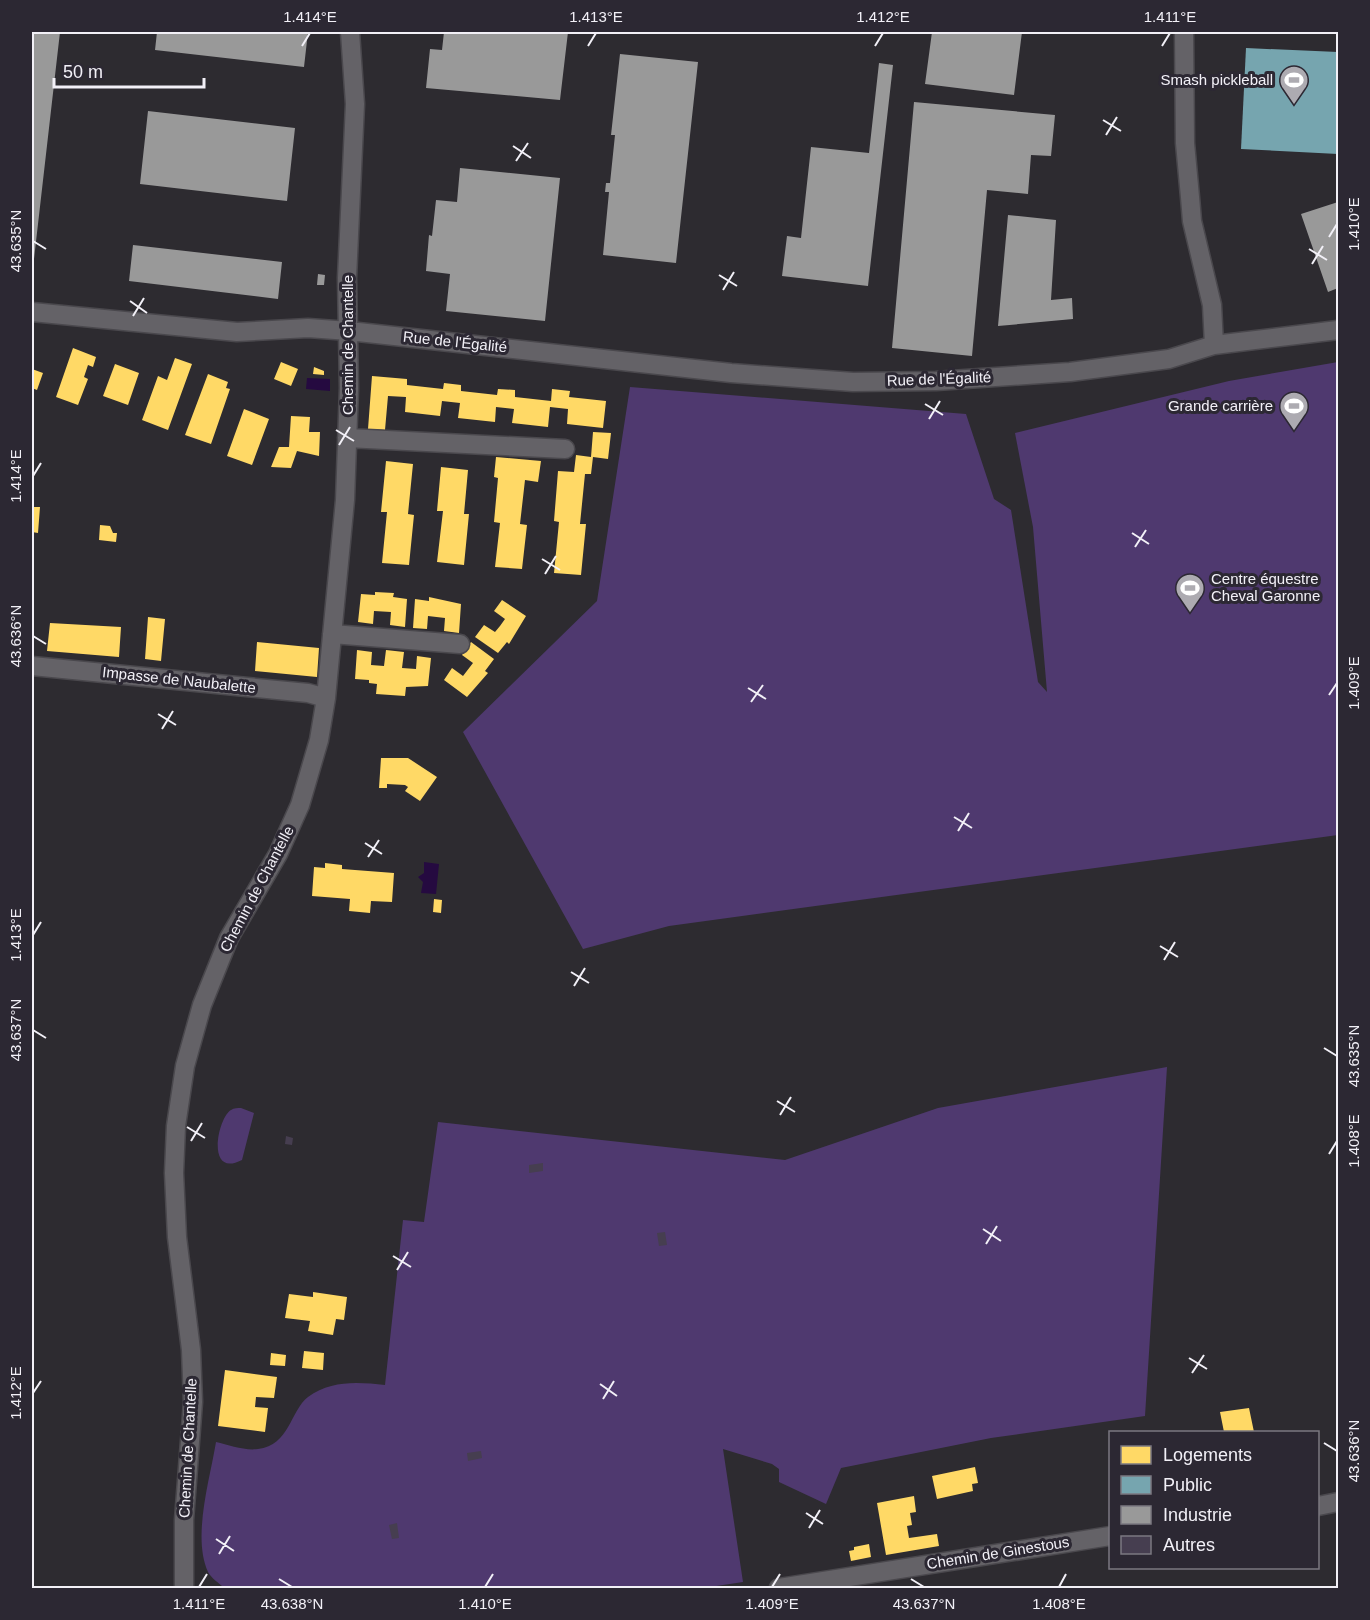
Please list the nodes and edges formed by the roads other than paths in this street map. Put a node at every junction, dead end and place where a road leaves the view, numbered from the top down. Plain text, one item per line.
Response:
1 (350, 32) edge
2 (1184, 32) edge
3 (32, 312) edge
4 (1338, 330) edge
5 (349, 331) junction
6 (1214, 345) junction
7 (347, 438) junction
8 (565, 449) dead end
9 (332, 634) junction
10 (460, 644) dead end
11 (32, 666) edge
12 (326, 698) junction
13 (1338, 1502) edge
14 (1319, 1506) edge
15 (1109, 1536) edge
16 (184, 1564) junction
17 (184, 1588) edge
18 (196, 1588) edge
19 (780, 1588) edge

1 - 5 street, Chemin de Chantelle
2 - 6 street
3 - 5 street, Rue de l'Égalité
4 - 6 street, Rue de l'Égalité
5 - 6 street, Rue de l'Égalité
5 - 7 street, Chemin de Chantelle
7 - 8 street
7 - 9 street, Chemin de Chantelle
9 - 10 street
9 - 12 street, Chemin de Chantelle
11 - 12 street, Impasse de Naubalette
12 - 16 street, Chemin de Chantelle
13 - 14 street
15 - 19 street, Chemin de Ginestous
16 - 17 street, Chemin de Chantelle
16 - 18 street, Chemin de Chantelle

